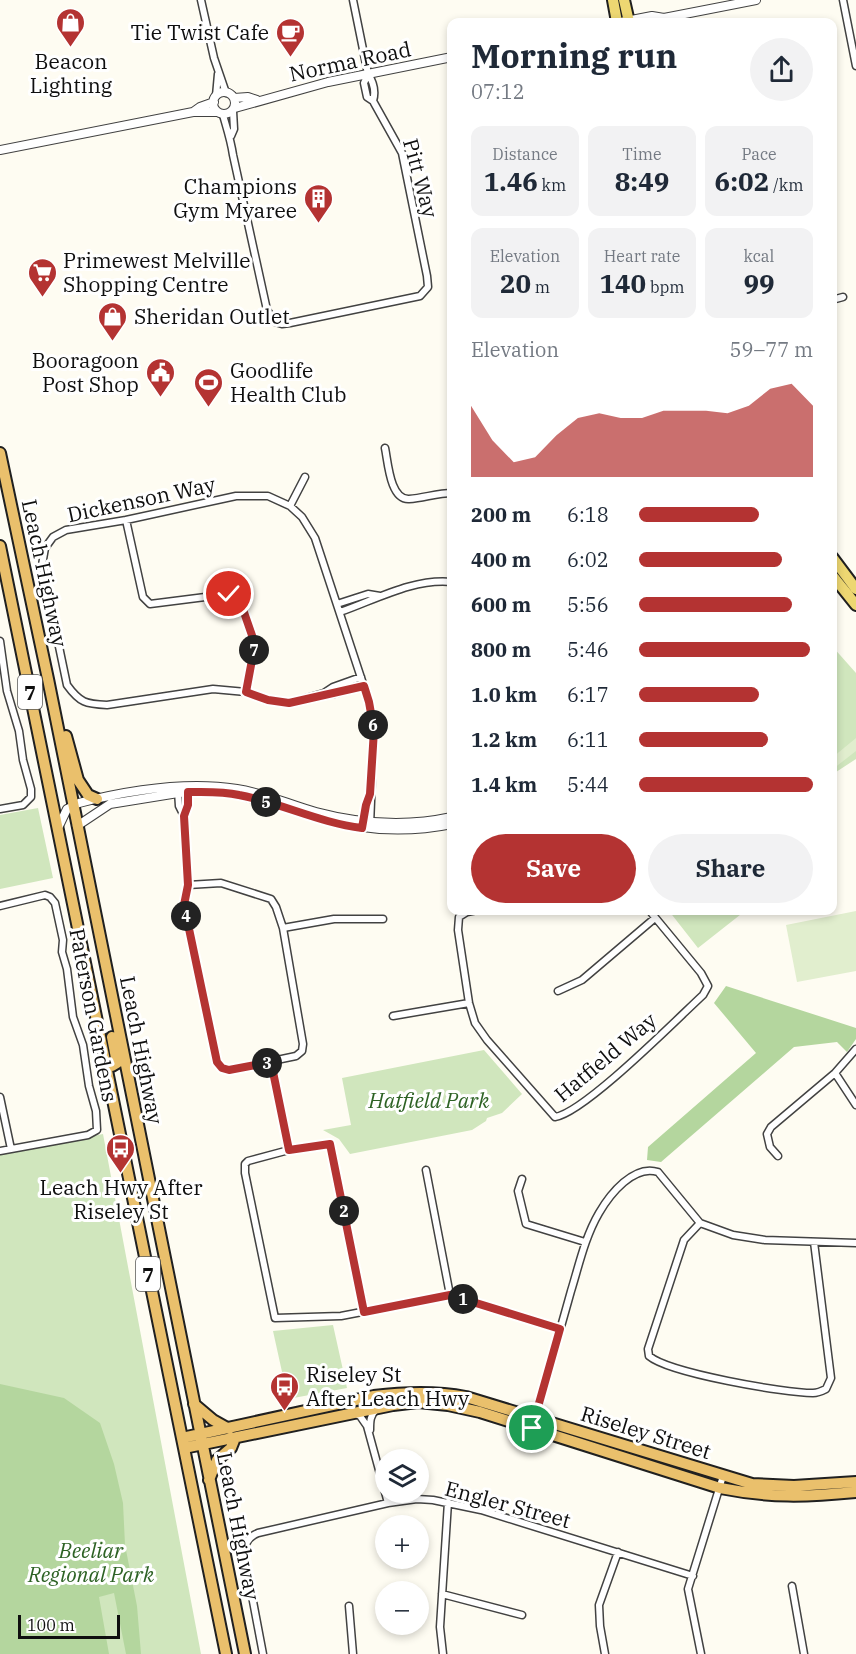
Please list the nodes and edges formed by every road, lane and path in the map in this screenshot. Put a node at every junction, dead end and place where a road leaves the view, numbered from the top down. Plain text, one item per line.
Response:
1 (201, 0) edge
2 (353, 0) edge
3 (613, 0) edge
4 (624, 0) edge
5 (756, 0) edge
6 (843, 0) edge
7 (622, 18) edge
8 (624, 18) edge
9 (670, 18) edge
10 (447, 58) edge
11 (856, 66) edge
12 (218, 74) junction
13 (368, 74) junction
14 (226, 93) junction
15 (234, 98) junction
16 (215, 99) junction
17 (257, 100) junction
18 (234, 109) junction
19 (193, 112) junction
20 (220, 113) junction
21 (231, 136) junction
22 (3, 152) edge
23 (843, 297) dead end
24 (837, 299) edge
25 (385, 448) dead end
26 (0, 453) edge
27 (2, 477) edge
28 (305, 477) dead end
29 (447, 493) edge
30 (290, 506) junction
31 (126, 520) junction
32 (0, 546) edge
33 (837, 565) edge
34 (447, 579) edge
35 (443, 581) junction
36 (447, 581) edge
37 (837, 582) edge
38 (856, 588) edge
39 (837, 590) edge
40 (380, 596) junction
41 (338, 604) junction
42 (856, 607) edge
43 (340, 612) junction
44 (0, 641) edge
45 (361, 676) junction
46 (48, 679) junction
47 (364, 686) junction
48 (246, 692) junction
49 (324, 693) junction
50 (178, 789) junction
51 (188, 789) junction
52 (97, 799) junction
53 (72, 805) junction
54 (0, 809) edge
55 (184, 816) junction
56 (447, 818) edge
57 (367, 825) junction
58 (447, 825) edge
59 (77, 826) junction
60 (58, 828) junction
61 (188, 885) junction
62 (0, 906) edge
63 (462, 915) edge
64 (653, 915) edge
65 (655, 918) junction
66 (383, 919) dead end
67 (283, 928) junction
68 (108, 983) junction
69 (558, 991) dead end
70 (469, 1003) junction
71 (393, 1016) dead end
72 (856, 1049) edge
73 (106, 1062) junction
74 (271, 1062) junction
75 (835, 1073) junction
76 (0, 1096) edge
77 (856, 1105) edge
78 (133, 1106) junction
79 (115, 1110) junction
80 (11, 1149) junction
81 (289, 1150) junction
82 (0, 1151) edge
83 (778, 1156) dead end
84 (426, 1170) dead end
85 (522, 1179) dead end
86 (700, 1223) junction
87 (585, 1242) junction
88 (814, 1242) junction
89 (856, 1244) edge
90 (450, 1295) junction
91 (364, 1312) junction
92 (560, 1329) junction
93 (194, 1404) junction
94 (380, 1407) junction
95 (353, 1413) junction
96 (533, 1423) junction
97 (232, 1433) junction
98 (371, 1436) junction
99 (201, 1440) junction
100 (183, 1443) junction
101 (375, 1452) edge
102 (723, 1476) junction
103 (209, 1480) junction
104 (856, 1482) edge
105 (720, 1488) junction
106 (856, 1492) edge
107 (429, 1500) edge
108 (448, 1502) junction
109 (388, 1503) edge
110 (618, 1552) junction
111 (693, 1576) junction
112 (792, 1586) dead end
113 (442, 1594) junction
114 (349, 1606) dead end
115 (522, 1615) dead end
116 (226, 1654) edge
117 (245, 1654) edge
118 (264, 1654) edge
119 (353, 1654) edge
120 (443, 1654) edge
121 (605, 1654) edge
122 (701, 1654) edge
123 (804, 1654) edge

1 - 12 street
2 - 13 street
3 - 7 main road
4 - 8 main road
5 - 9 street
6 - 11 street
10 - 13 street, Norma Road
12 - 14 street
12 - 16 street
13 - 17 street, Norma Road
13 - 21 street, Pitt Way
14 - 15 street
14 - 16 street
15 - 17 street, Norma Road
15 - 18 street
16 - 19 street
16 - 20 street
17 - 18 street, Norma Road
18 - 20 street, Norma Road
18 - 21 street
19 - 20 street
19 - 22 street
20 - 21 street
23 - 24 street
25 - 29 street
26 - 27 highway, Leach Highway / 7
27 - 46 highway, Leach Highway / 7
28 - 30 street
30 - 31 street, Dickenson Way
30 - 41 street, Dickenson Way
31 - 48 street
31 - 48 street, Dickenson Way
32 - 60 highway, Leach Highway / 7
33 - 38 main road
34 - 35 street
35 - 36 street
35 - 40 street
37 - 42 main road
39 - 42 main road
40 - 41 street
40 - 43 street
41 - 43 street, Dickenson Way
43 - 45 street, Dickenson Way
44 - 54 street
45 - 47 street, Dickenson Way
45 - 49 street, Dickenson Way
46 - 52 highway
46 - 53 highway, Leach Highway / 7
47 - 49 street, Dickenson Way
47 - 57 street, Dickenson Way
48 - 49 street, Dickenson Way
50 - 51 street
50 - 52 street
50 - 55 street
50 - 59 street
51 - 55 street
51 - 57 street
52 - 53 street
53 - 59 highway, Leach Highway / 7
53 - 60 street
55 - 61 street
56 - 57 street
57 - 58 street
59 - 68 highway, Leach Highway / 7
60 - 73 highway, Leach Highway / 7
61 - 67 street
61 - 74 street
62 - 80 street, Paterson Gardens
63 - 70 street, Hatfield Way
64 - 65 street, Hatfield Way
65 - 69 street
65 - 70 street, Hatfield Way
66 - 67 street
67 - 74 street
68 - 73 highway
68 - 78 highway, Leach Highway / 7
70 - 71 street
72 - 75 street
73 - 79 highway, Leach Highway / 7
74 - 81 street
75 - 77 street
75 - 83 street
76 - 80 street
78 - 79 highway
78 - 93 highway, Leach Highway / 7
79 - 100 highway, Leach Highway / 7
80 - 82 street, Paterson Gardens
81 - 91 street
81 - 91 street
84 - 90 street
85 - 87 street
86 - 87 street
86 - 88 street
86 - 88 street
87 - 92 street
88 - 89 street
90 - 91 street
90 - 92 street
92 - 96 street
93 - 97 highway
93 - 99 highway, Leach Highway / 7
94 - 95 highway, Riseley Street
94 - 96 highway, Riseley Street
94 - 98 street
95 - 97 highway, Riseley Street
95 - 98 street
96 - 97 highway, Riseley Street
96 - 102 highway, Riseley Street
96 - 105 highway, Riseley Street
97 - 99 highway, Riseley Street
97 - 103 highway
98 - 101 street
99 - 100 highway, Riseley Street
99 - 103 highway, Leach Highway / 7
100 - 116 highway, Leach Highway / 7
102 - 104 highway, Riseley Street
102 - 105 street
103 - 117 highway, Leach Highway / 7
105 - 106 highway, Riseley Street
105 - 111 street
107 - 108 street, Engler Street
108 - 110 street, Engler Street
108 - 113 street
109 - 118 street, Engler Street
110 - 111 street, Engler Street
110 - 121 street
111 - 122 street
112 - 123 street
113 - 115 street
113 - 120 street
114 - 119 street

